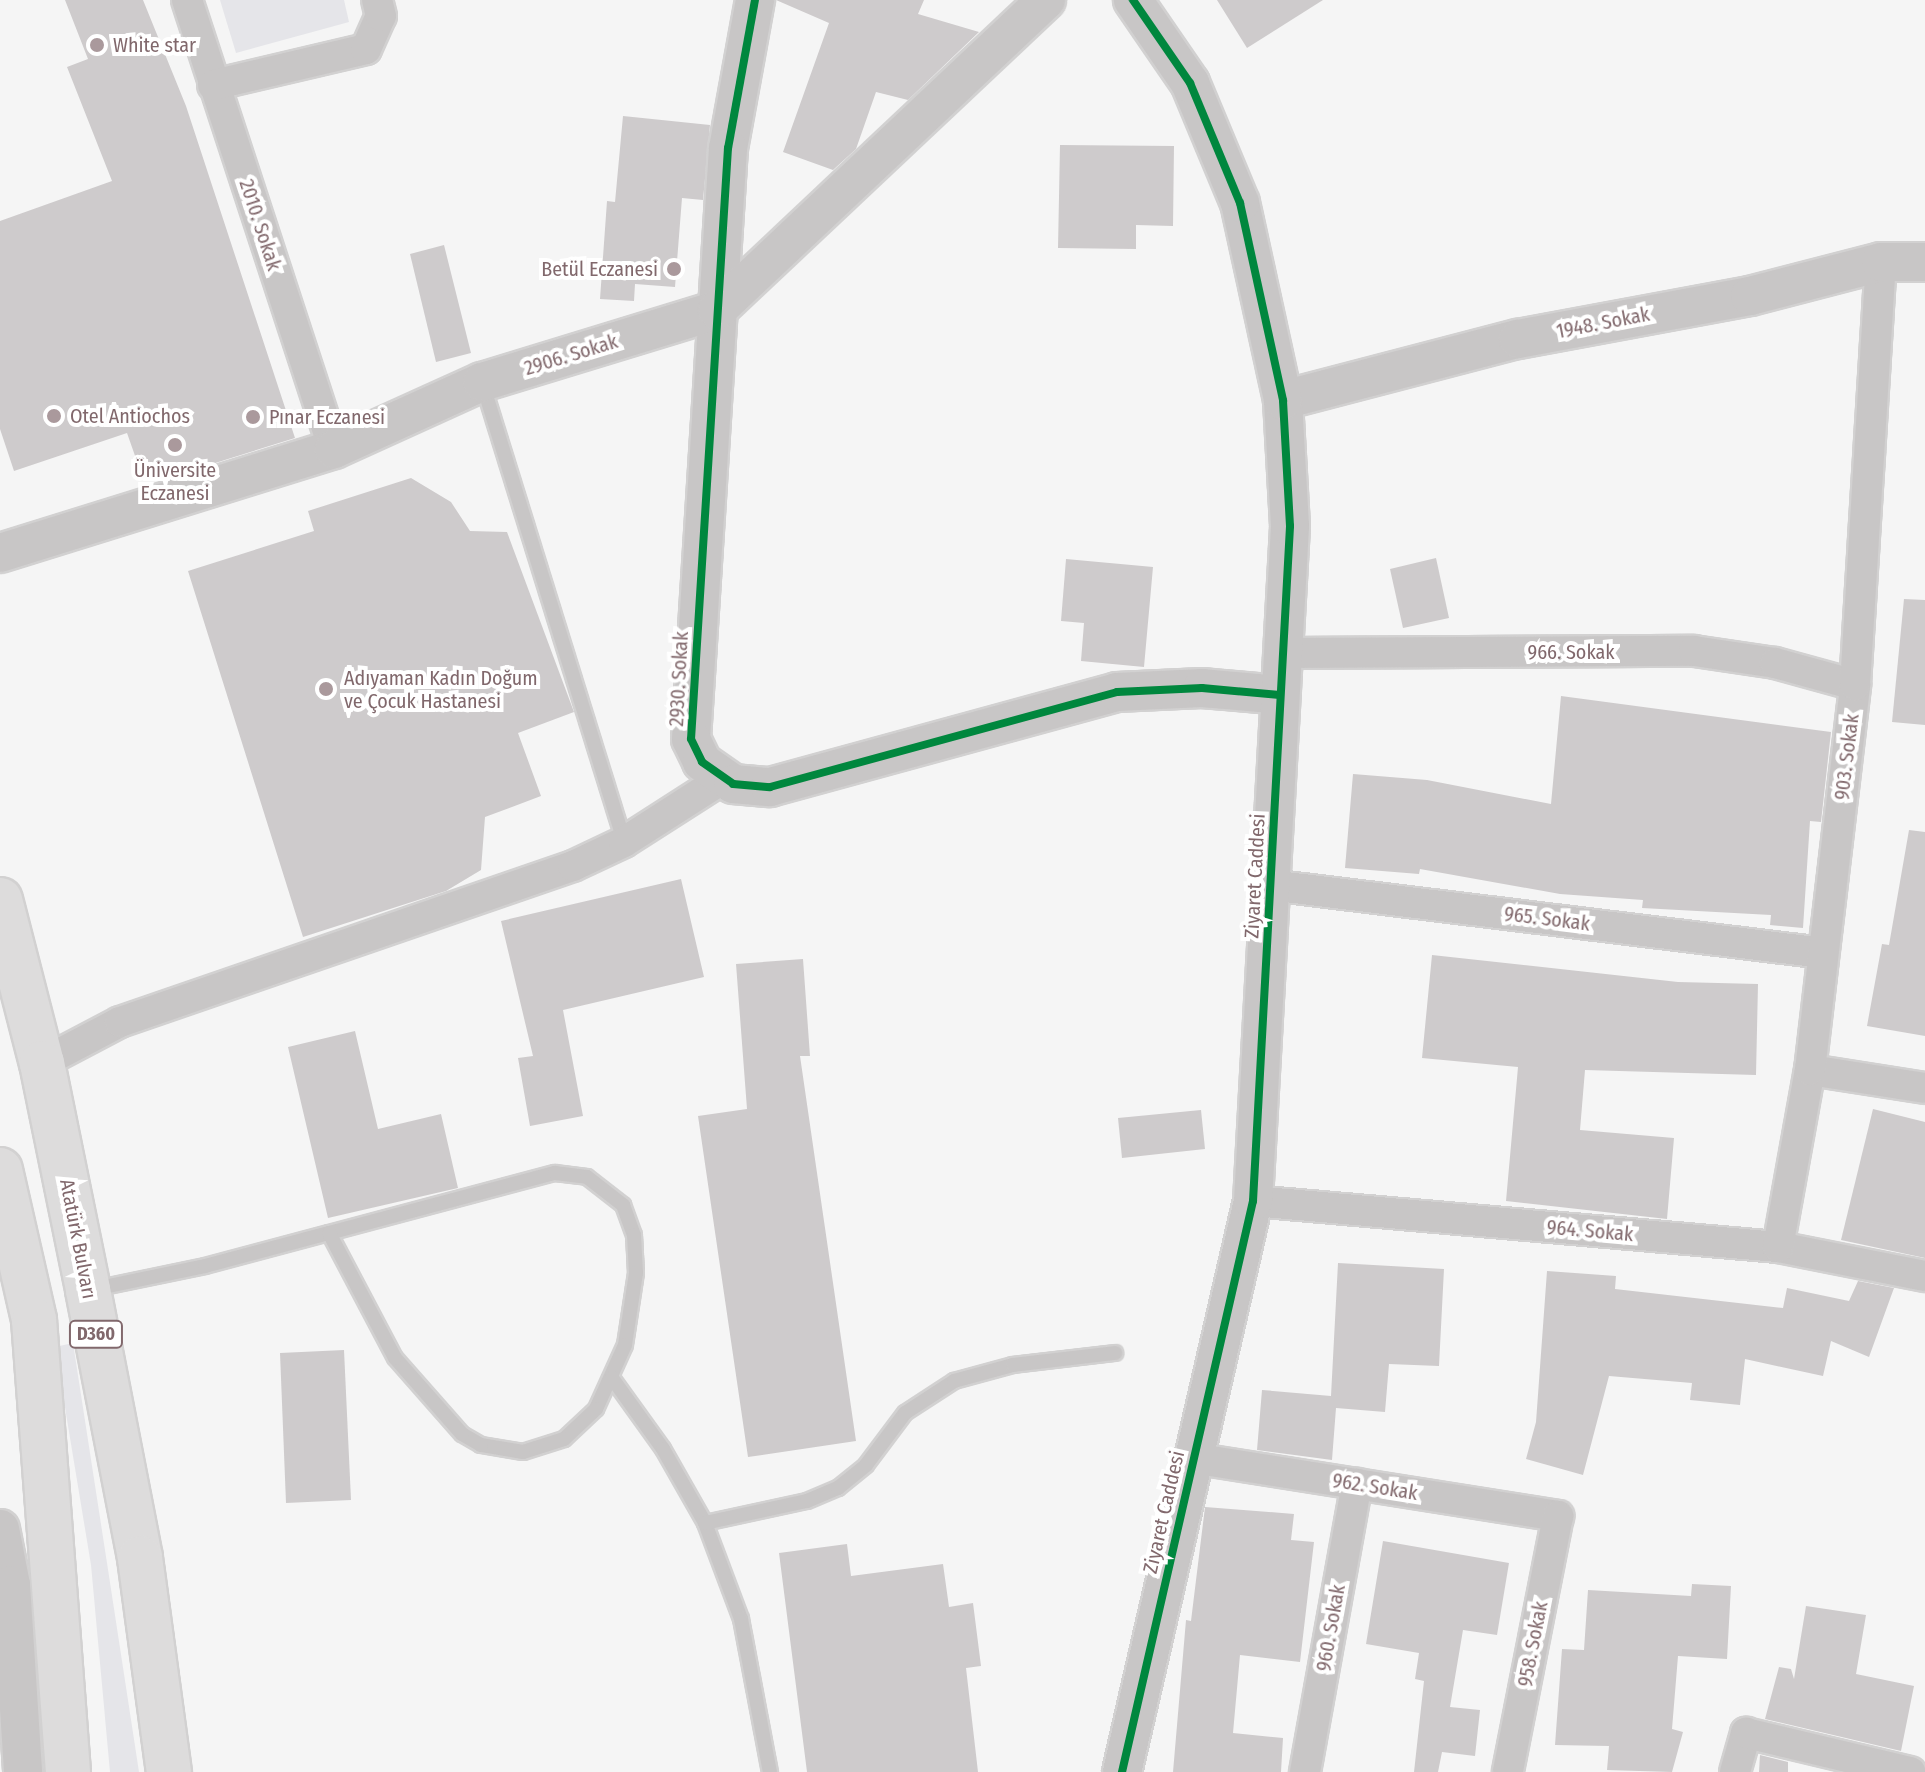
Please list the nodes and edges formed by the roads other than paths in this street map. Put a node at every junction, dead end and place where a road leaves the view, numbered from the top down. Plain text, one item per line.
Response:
1 (187, 0) edge
2 (377, 0) edge
3 (755, 0) edge
4 (1046, 0) edge
5 (1133, 0) edge
6 (213, 85) junction
7 (1881, 262) junction
8 (1925, 262) edge
9 (717, 310) junction
10 (482, 382) junction
11 (1283, 400) junction
12 (334, 449) junction
13 (0, 553) edge
14 (1284, 653) junction
15 (1855, 685) junction
16 (1280, 695) junction
17 (722, 779) junction
18 (624, 842) junction
19 (1270, 885) junction
20 (0, 900) edge
21 (1823, 953) junction
22 (42, 1063) junction
23 (1810, 1070) junction
24 (1925, 1088) edge
25 (0, 1170) edge
26 (1253, 1201) junction
27 (329, 1233) junction
28 (1778, 1247) junction
29 (1925, 1276) edge
30 (88, 1290) junction
31 (1115, 1353) dead end
32 (612, 1378) junction
33 (1192, 1458) junction
34 (1357, 1484) junction
35 (1558, 1516) joint
36 (705, 1523) junction
37 (0, 1529) edge
38 (6, 1586) edge
39 (23, 1772) edge
40 (68, 1772) edge
41 (169, 1772) edge
42 (770, 1772) edge
43 (1122, 1772) edge
44 (1305, 1772) edge
45 (1508, 1772) edge
46 (1735, 1772) edge
47 (1910, 1772) edge

1 - 6 street, 2010. Sokak
2 - 6 street
3 - 9 street, 2930. Sokak
4 - 9 street, 2906. Sokak
5 - 11 street, Ziyaret Caddesi
6 - 12 street, 2010. Sokak
7 - 8 street, 1948. Sokak
7 - 11 street, 1948. Sokak
7 - 15 street, 903. Sokak
9 - 10 street, 2906. Sokak
9 - 17 street, 2930. Sokak
10 - 12 street, 2906. Sokak
10 - 18 lane
11 - 14 street, Ziyaret Caddesi
12 - 13 street, 2906. Sokak
14 - 15 street, 966. Sokak
14 - 16 street, Ziyaret Caddesi
15 - 21 street, 903. Sokak
16 - 17 street
16 - 19 street, Ziyaret Caddesi
17 - 18 street
18 - 22 street
19 - 21 street, 965. Sokak
19 - 26 street, Ziyaret Caddesi
20 - 22 highway, Atatürk Bulvarı / D360
21 - 23 street, 903. Sokak
22 - 30 highway, Atatürk Bulvarı / D360
23 - 24 street
23 - 28 street, 903. Sokak
25 - 40 highway
26 - 28 street, 964. Sokak
26 - 33 street, Ziyaret Caddesi
27 - 30 lane
27 - 32 lane
27 - 32 lane
28 - 29 street, 964. Sokak
30 - 41 highway, Atatürk Bulvarı / D360
31 - 36 lane
32 - 36 lane
33 - 34 street, 962. Sokak
33 - 43 street, Ziyaret Caddesi
34 - 35 street, 962. Sokak
34 - 44 street, 960. Sokak
35 - 45 street, 958. Sokak
36 - 42 lane
37 - 38 street
38 - 39 street
46 - 47 street

